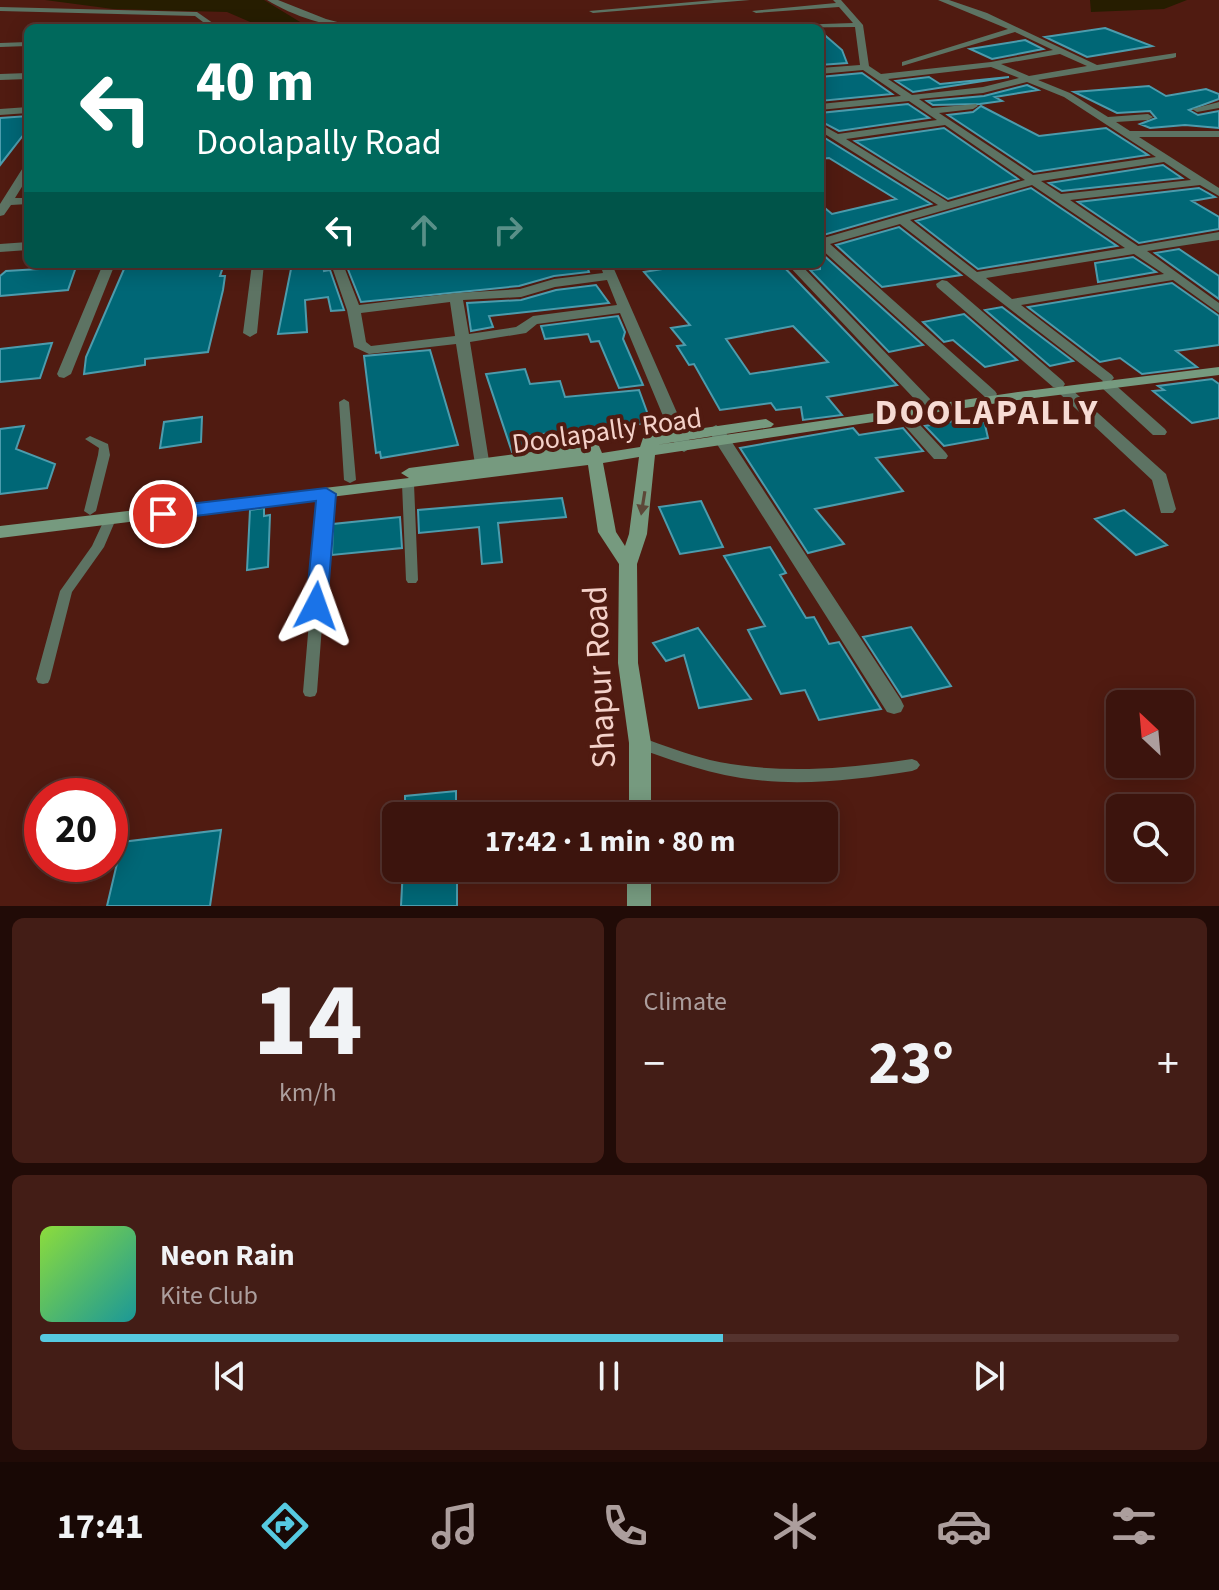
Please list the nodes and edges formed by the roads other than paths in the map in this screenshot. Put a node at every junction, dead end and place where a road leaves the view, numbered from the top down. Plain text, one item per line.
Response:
1 (271, 0) edge
2 (746, 0) edge
3 (942, 0) edge
4 (840, 2) edge
5 (0, 9) edge
6 (593, 11) dead end
7 (756, 11) dead end
8 (211, 24) edge
9 (339, 24) edge
10 (859, 25) junction
11 (824, 26) edge
12 (1017, 29) junction
13 (24, 44) edge
14 (2, 47) edge
15 (958, 48) junction
16 (1063, 51) junction
17 (1173, 55) dead end
18 (824, 64) edge
19 (992, 64) junction
20 (848, 67) junction
21 (1095, 67) junction
22 (866, 68) junction
23 (824, 70) edge
24 (24, 76) edge
25 (0, 77) edge
26 (878, 77) junction
27 (1031, 78) junction
28 (910, 98) junction
29 (973, 106) dead end
30 (1217, 106) edge
31 (824, 107) edge
32 (1197, 109) dead end
33 (24, 110) edge
34 (930, 111) junction
35 (0, 112) edge
36 (1148, 117) dead end
37 (1107, 120) junction
38 (946, 122) junction
39 (824, 130) edge
40 (1128, 134) junction
41 (1219, 134) edge
42 (836, 137) junction
43 (1165, 159) junction
44 (24, 174) edge
45 (1032, 180) junction
46 (1201, 182) junction
47 (1219, 193) edge
48 (1058, 198) junction
49 (24, 202) edge
50 (947, 206) junction
51 (3, 208) edge
52 (901, 219) junction
53 (1219, 236) edge
54 (824, 242) edge
55 (24, 246) edge
56 (824, 246) edge
57 (0, 248) edge
58 (1136, 249) junction
59 (107, 268) edge
60 (258, 268) edge
61 (338, 268) edge
62 (797, 268) edge
63 (607, 269) edge
64 (975, 276) junction
65 (1175, 276) junction
66 (942, 284) dead end
67 (456, 297) junction
68 (1009, 303) junction
69 (625, 308) junction
70 (1219, 309) edge
71 (354, 310) junction
72 (250, 333) dead end
73 (462, 340) junction
74 (1219, 361) edge
75 (1219, 371) edge
76 (64, 374) dead end
77 (1107, 382) junction
78 (1062, 388) junction
79 (990, 394) junction
80 (344, 402) dead end
81 (927, 404) junction
82 (902, 414) junction
83 (1159, 432) dead end
84 (719, 435) junction
85 (90, 439) dead end
86 (682, 441) junction
87 (649, 446) junction
88 (594, 454) junction
89 (940, 456) dead end
90 (481, 461) junction
91 (350, 480) junction
92 (408, 484) junction
93 (326, 494) junction
94 (1167, 509) dead end
95 (90, 511) junction
96 (110, 519) junction
97 (0, 521) edge
98 (0, 532) edge
99 (628, 564) junction
100 (412, 580) dead end
101 (43, 679) dead end
102 (310, 692) dead end
103 (894, 706) dead end
104 (640, 743) junction
105 (912, 765) dead end
106 (640, 802) edge
107 (639, 882) edge
108 (639, 906) edge

1 - 9 street
2 - 6 street
3 - 12 street
4 - 7 street
4 - 10 street
5 - 8 street
10 - 11 street
10 - 22 street
12 - 15 street
12 - 16 street
13 - 14 street
15 - 19 street
15 - 22 street
16 - 19 street
16 - 21 street
17 - 21 street
18 - 20 street
19 - 26 street
19 - 27 street
20 - 22 street
20 - 23 street
21 - 27 street
22 - 26 street
24 - 25 street
26 - 28 street
27 - 28 street
27 - 37 street
28 - 31 street
28 - 34 street
29 - 34 street
30 - 32 street
33 - 35 street
34 - 38 street
36 - 37 street
37 - 40 street
38 - 42 street
38 - 45 street
39 - 42 street
40 - 41 street
40 - 43 street
42 - 50 street
43 - 45 street
43 - 46 street
44 - 51 street
45 - 48 street
45 - 50 street
46 - 47 street
46 - 48 street
48 - 58 street
49 - 51 street
50 - 52 street
52 - 54 street
52 - 64 street
53 - 58 street
55 - 57 street
56 - 79 street
58 - 64 street
58 - 65 street
59 - 76 street
60 - 72 street
61 - 71 street
62 - 81 street
63 - 67 street
63 - 69 street
64 - 68 street
65 - 68 street
65 - 70 street
66 - 78 street
67 - 71 street
67 - 73 street
68 - 77 street
69 - 73 street
69 - 86 street
71 - 73 street
73 - 90 street
74 - 77 main road, Doolapally Road
75 - 77 main road, Doolapally Road
77 - 78 main road, Doolapally Road
77 - 83 street
78 - 79 main road, Doolapally Road
78 - 82 main road, Doolapally Road
78 - 94 street
79 - 81 main road, Doolapally Road
80 - 91 lane
81 - 84 main road, Doolapally Road
82 - 84 main road, Doolapally Road
82 - 89 street
84 - 86 main road, Doolapally Road
84 - 103 street
85 - 95 lane
86 - 87 main road, Doolapally Road
87 - 88 main road, Doolapally Road
87 -> 99 main road, Shapur Road
88 - 90 main road, Doolapally Road
88 - 92 main road, Doolapally Road
88 - 99 main road
90 - 91 main road, Doolapally Road
91 - 95 main road, Doolapally Road
92 - 93 main road, Doolapally Road
92 - 100 lane
93 - 96 main road, Doolapally Road
93 - 102 lane
95 - 97 main road, Doolapally Road
96 - 98 main road, Doolapally Road
96 - 101 lane
99 - 104 main road, Shapur Road
104 - 105 lane
104 - 106 main road, Shapur Road
107 - 108 main road

